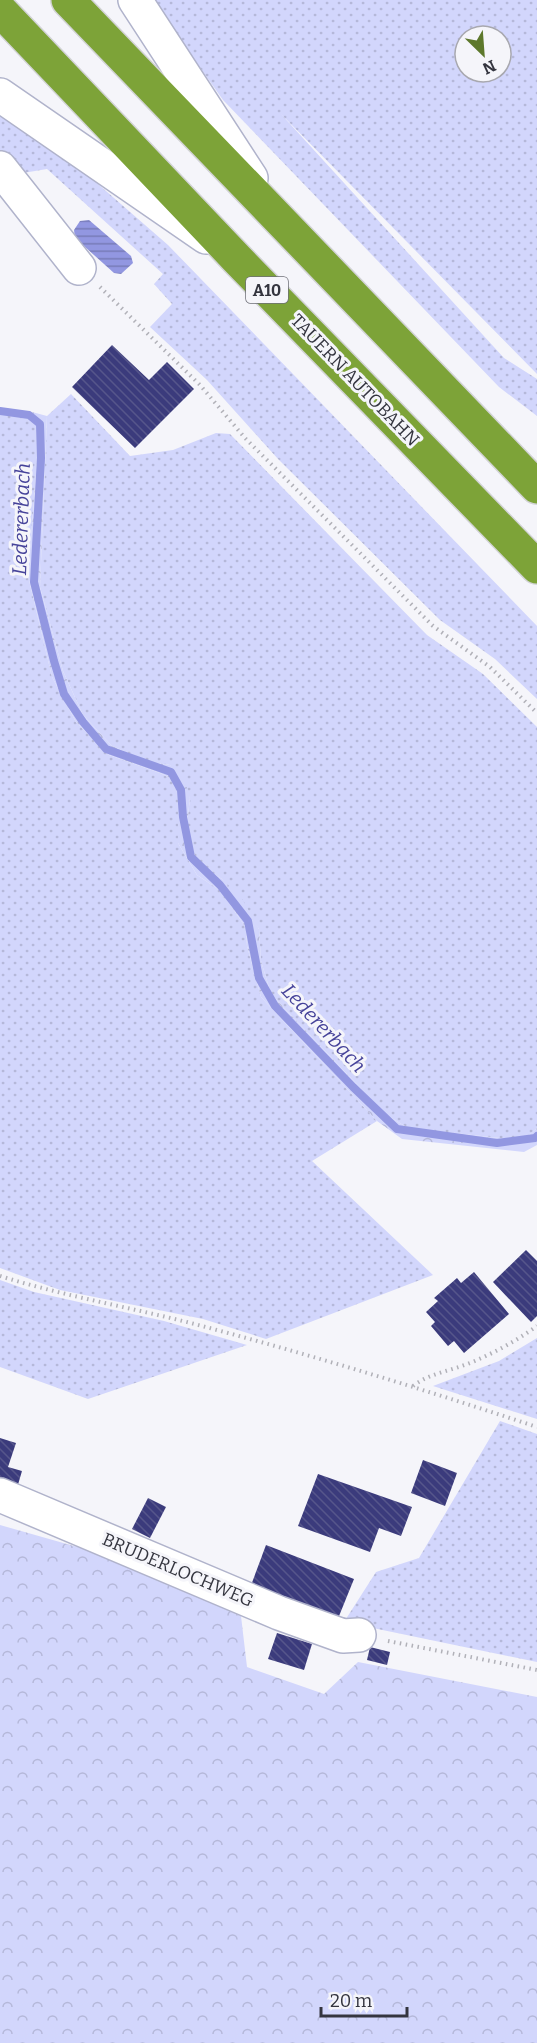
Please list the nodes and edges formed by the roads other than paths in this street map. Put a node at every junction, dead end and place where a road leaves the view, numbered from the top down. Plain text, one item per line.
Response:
1 (68, 0) edge
2 (135, 0) edge
3 (0, 10) edge
4 (0, 95) edge
5 (0, 168) edge
6 (278, 220) junction
7 (237, 259) junction
8 (80, 268) road end
9 (537, 487) edge
10 (537, 567) edge
11 (0, 1495) edge
12 (359, 1635) road end

1 - 6 highway
2 - 6 street
3 - 7 highway, TAUERN AUTOBAHN / A10
4 - 7 street
5 - 8 street
6 - 9 highway
7 - 10 highway, TAUERN AUTOBAHN / A10
11 - 12 street, BRUDERLOCHWEG

